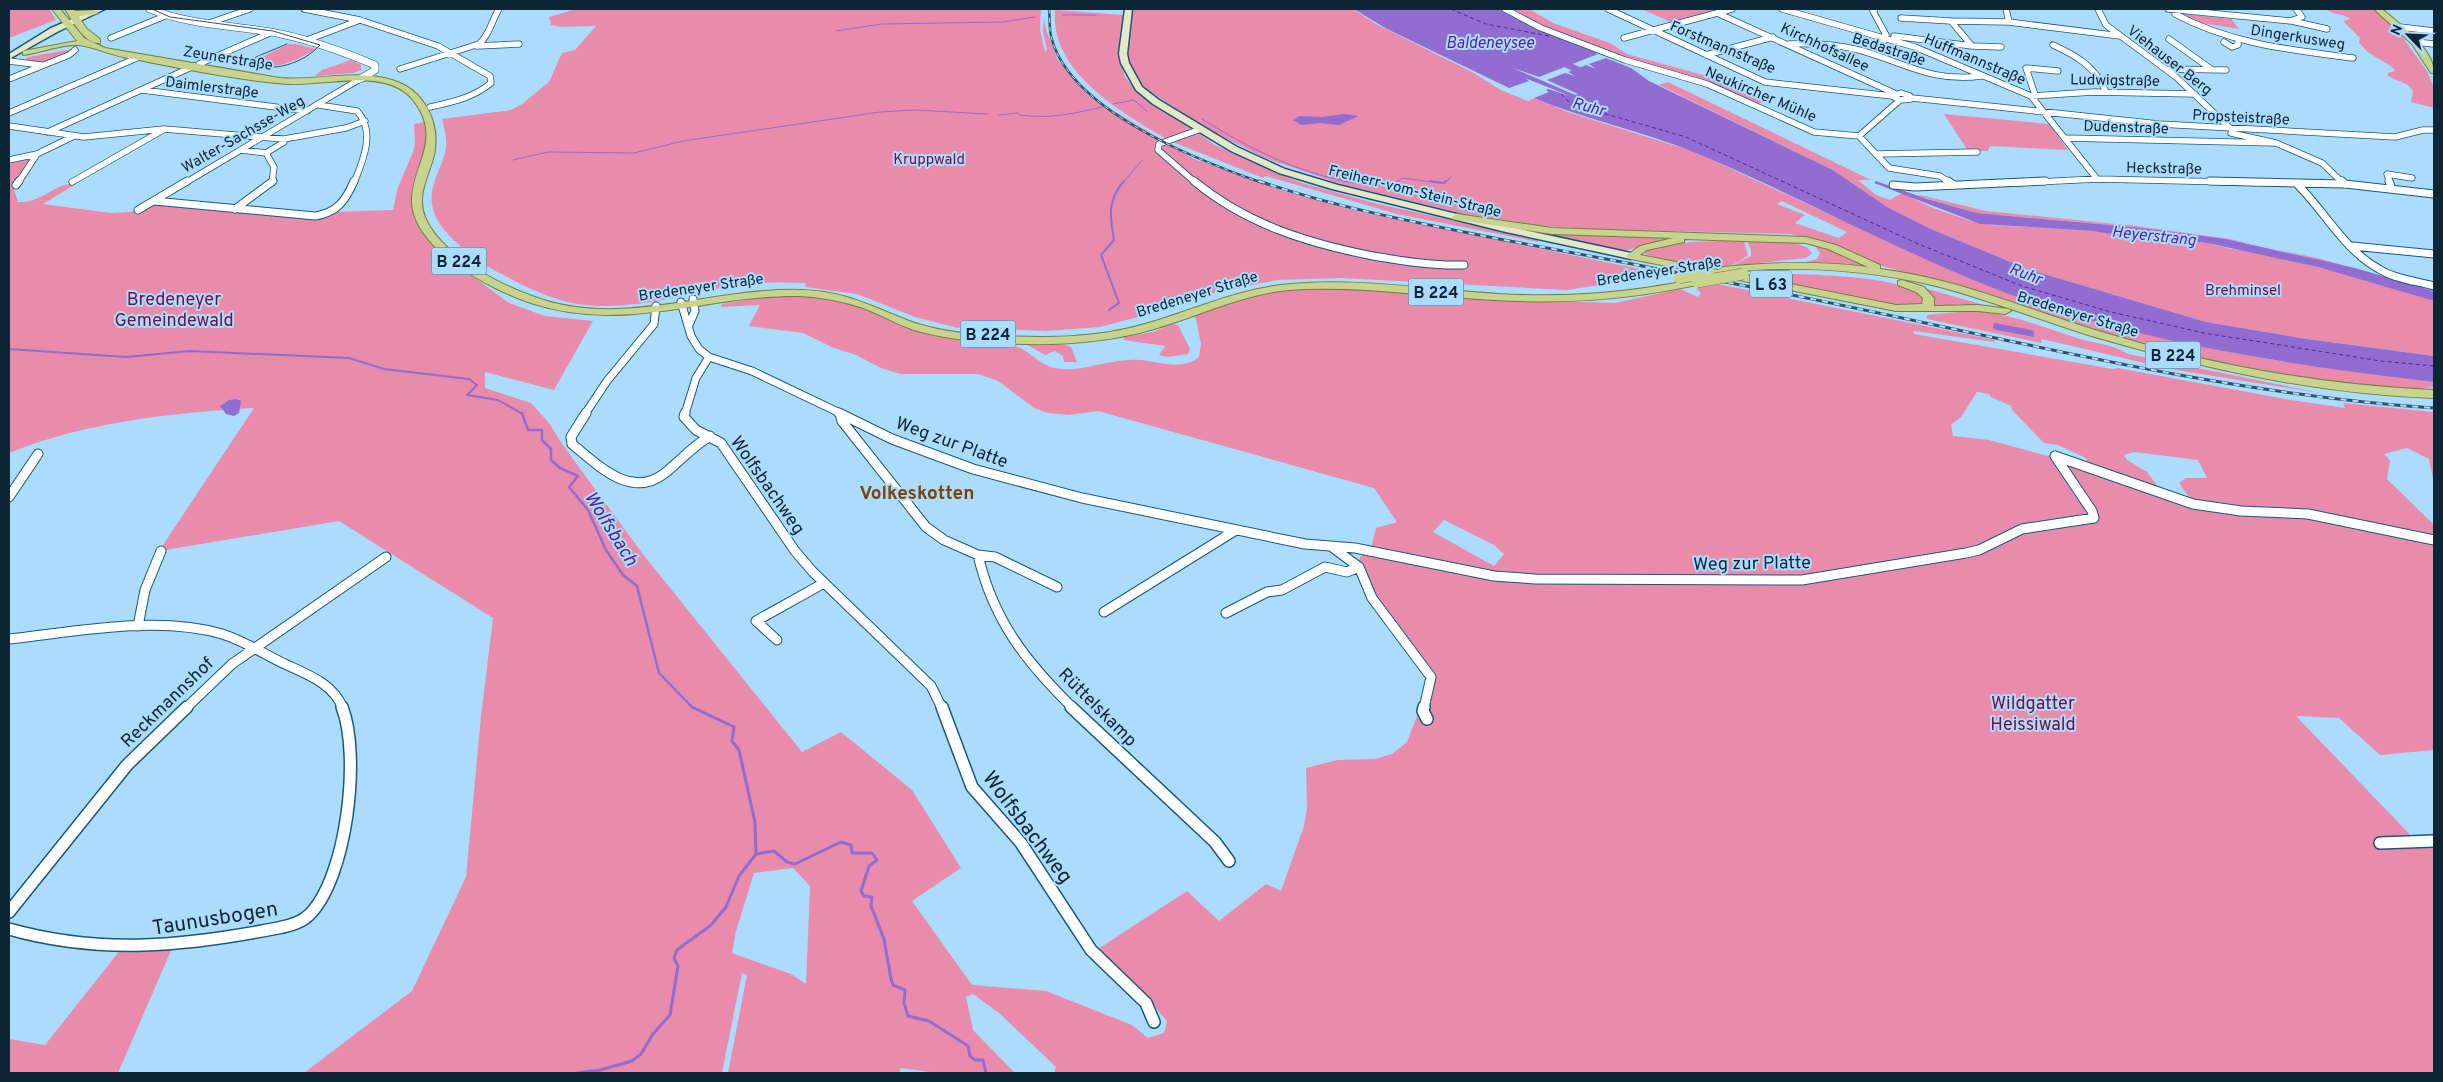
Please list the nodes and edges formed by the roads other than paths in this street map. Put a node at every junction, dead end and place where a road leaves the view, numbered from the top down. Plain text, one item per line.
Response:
1 (56, 9) edge
2 (150, 9) edge
3 (250, 9) edge
4 (304, 9) edge
5 (499, 9) edge
6 (1128, 9) edge
7 (1505, 9) edge
8 (1608, 9) edge
9 (1732, 9) edge
10 (1782, 9) edge
11 (1875, 9) edge
12 (2006, 9) edge
13 (2098, 9) edge
14 (2168, 9) edge
15 (2296, 9) edge
16 (2378, 9) edge
17 (97, 10) edge
18 (2175, 11) junction
19 (1717, 13) junction
20 (74, 16) edge
21 (165, 16) junction
22 (1901, 18) dead end
23 (360, 20) junction
24 (1951, 21) junction
25 (2292, 21) junction
26 (2009, 22) junction
27 (209, 23) junction
28 (67, 25) junction
29 (2400, 27) junction
30 (2327, 29) dead end
31 (1653, 30) junction
32 (2434, 31) edge
33 (272, 32) junction
34 (2120, 36) junction
35 (1773, 37) junction
36 (1886, 37) junction
37 (111, 38) dead end
38 (1624, 38) dead end
39 (2169, 39) dead end
40 (307, 40) junction
41 (2238, 41) junction
42 (83, 42) junction
43 (2224, 42) dead end
44 (2415, 42) junction
45 (519, 44) dead end
46 (1789, 44) junction
47 (1872, 44) dead end
48 (2434, 44) edge
49 (2053, 45) dead end
50 (474, 46) junction
51 (1972, 46) junction
52 (2001, 47) dead end
53 (75, 50) dead end
54 (26, 53) junction
55 (453, 54) junction
56 (1706, 55) junction
57 (139, 57) junction
58 (2354, 58) dead end
59 (10, 61) edge
60 (196, 65) junction
61 (42, 66) junction
62 (2164, 69) junction
63 (2211, 69) junction
64 (400, 70) dead end
65 (2226, 70) dead end
66 (2058, 71) dead end
67 (2434, 71) edge
68 (364, 76) junction
69 (1982, 76) junction
70 (9, 79) edge
71 (142, 90) junction
72 (2105, 90) junction
73 (2195, 94) junction
74 (1893, 95) junction
75 (2033, 96) junction
76 (1912, 98) junction
77 (1900, 100) junction
78 (319, 104) junction
79 (430, 107) junction
80 (308, 111) junction
81 (9, 113) edge
82 (2046, 113) junction
83 (365, 121) junction
84 (9, 126) edge
85 (346, 128) junction
86 (164, 129) junction
87 (1201, 129) junction
88 (2229, 129) junction
89 (2434, 130) edge
90 (366, 131) junction
91 (48, 132) junction
92 (106, 135) junction
93 (74, 136) junction
94 (1860, 136) junction
95 (264, 137) junction
96 (2065, 138) junction
97 (284, 139) junction
98 (145, 140) junction
99 (2276, 143) junction
100 (242, 150) junction
101 (1977, 152) dead end
102 (266, 153) junction
103 (37, 154) junction
104 (1876, 154) junction
105 (9, 160) edge
106 (2097, 178) junction
107 (2412, 178) dead end
108 (72, 182) dead end
109 (2296, 182) junction
110 (2346, 184) junction
111 (16, 185) dead end
112 (1893, 185) dead end
113 (1954, 185) junction
114 (2392, 189) junction
115 (2434, 194) edge
116 (154, 201) junction
117 (235, 209) junction
118 (138, 210) dead end
119 (1457, 217) junction
120 (2352, 246) junction
121 (2434, 254) edge
122 (1631, 256) junction
123 (1790, 264) junction
124 (1464, 265) dead end
125 (1887, 279) junction
126 (1920, 279) junction
127 (2434, 286) edge
128 (693, 302) junction
129 (681, 304) junction
130 (656, 308) junction
131 (1912, 310) junction
132 (2026, 315) junction
133 (689, 324) junction
134 (709, 357) junction
135 (2434, 394) edge
136 (2434, 399) edge
137 (840, 414) junction
138 (710, 436) junction
139 (38, 454) dead end
140 (9, 497) edge
141 (1236, 530) junction
142 (2434, 540) edge
143 (1332, 547) junction
144 (161, 551) dead end
145 (978, 555) junction
146 (386, 557) dead end
147 (1359, 568) junction
148 (824, 583) junction
149 (1057, 587) dead end
150 (1104, 612) dead end
151 (1226, 613) dead end
152 (138, 626) junction
153 (9, 639) edge
154 (777, 640) dead end
155 (252, 648) junction
156 (1427, 719) dead end
157 (2434, 841) edge
158 (2380, 843) dead end
159 (1229, 861) dead end
160 (9, 912) edge
161 (9, 929) edge
162 (1154, 1022) dead end

1 - 28 main road, B 224
2 - 21 street
3 - 27 street
4 - 23 street
5 - 50 street
6 - 87 main road, Freiherr-vom-Stein-Straße / L 63
7 - 94 street, Neukircher Mühle
8 - 31 street, Forstmannstraße
9 - 19 street
10 - 36 street, Huffmannstraße
11 - 36 street
12 - 26 street
13 - 34 street, Viehauser Berg
14 - 18 street
15 - 25 street
16 - 29 main road
17 - 20 main road
18 - 25 street
18 - 41 street, Dingerkusweg
19 - 31 street
19 - 35 street, Kirchhofsallee
20 - 28 main road
20 - 60 main road, Zeunerstraße / B 224
21 - 27 street
21 - 37 street
22 - 24 street
23 - 40 street
23 - 55 street
24 - 26 street
24 - 51 street
25 - 30 street
26 - 34 street
27 - 33 street
28 - 42 main road, B 224
28 - 54 main road
28 - 59 main road
29 - 32 street
29 - 44 main road
31 - 38 street
31 - 56 street, Forstmannstraße
33 - 40 street
33 - 60 street
34 - 62 street, Viehauser Berg
35 - 46 street, Kirchhofsallee
35 - 56 street
36 - 47 street
36 - 51 street
36 - 69 street, Huffmannstraße
39 - 63 street
40 - 68 street
41 - 43 street, Dingerkusweg
41 - 58 street, Dingerkusweg
42 - 54 main road
42 - 57 main road, Zeunerstraße / B 224
44 - 48 street
44 - 67 main road
45 - 50 street
46 - 69 street, Bedastraße
46 - 74 street, Kirchhofsallee
49 - 72 street
50 - 55 street
51 - 52 street
53 - 61 street
54 - 59 main road
55 - 64 street
55 - 79 street
56 - 74 street, Forstmannstraße
57 - 60 main road, Zeunerstraße / B 224
57 - 81 street
59 - 61 street
60 - 68 main road, Zeunerstraße / B 224
60 - 71 street
61 - 70 street
62 - 63 street
62 - 73 street, Viehauser Berg
63 - 65 street
66 - 75 street, Ludwigstraße
68 - 78 street, Walter-Sachsse-Weg
68 - 79 main road, Bredeneyer Straße / B 224
68 - 130 main road, Bredeneyer Straße / B 224
69 - 75 street, Huffmannstraße
71 - 80 street, Daimlerstraße
71 - 91 street
72 - 73 street, Ludwigstraße
72 - 75 street, Ludwigstraße
73 - 88 street, Viehauser Berg
74 - 76 street
74 - 77 street
75 - 82 street, Huffmannstraße
76 - 77 street
76 - 82 street
77 - 94 street
78 - 80 street, Walter-Sachsse-Weg
78 - 83 street
79 - 130 main road, Bredeneyer Straße / B 224
80 - 95 street, Walter-Sachsse-Weg
82 - 88 street, Propsteistraße
82 - 96 street, Huffmannstraße
83 - 85 street
83 - 90 street
84 - 91 street
85 - 90 street
85 - 97 street
86 - 92 street
86 - 95 street
86 - 98 street
87 - 119 main road, Freiherr-vom-Stein-Straße / L 63
87 - 124 street
88 - 89 street, Propsteistraße
88 - 99 street
90 - 117 street
91 - 93 street
92 - 93 street
92 - 98 street
93 - 103 street
94 - 104 street
95 - 97 street
95 - 100 street, Walter-Sachsse-Weg
96 - 99 street, Dudenstraße
96 - 106 street, Huffmannstraße
97 - 102 street
98 - 108 street
99 - 110 street
100 - 102 street
100 - 116 street, Walter-Sachsse-Weg
101 - 104 street
102 - 117 street
103 - 105 street
103 - 111 street
104 - 113 street
106 - 109 street, Heckstraße
106 - 113 street, Heckstraße
107 - 114 street
109 - 110 street, Heckstraße
109 - 120 street
110 - 114 street, Heckstraße
112 - 113 street, Heckstraße
114 - 115 street, Heckstraße
116 - 117 street
116 - 118 street, Walter-Sachsse-Weg
119 - 122 main road, Freiherr-vom-Stein-Straße / L 63
119 - 126 main road
120 - 121 street
120 - 127 street
122 - 123 main road
122 - 131 main road, L 63
123 - 126 main road, Bredeneyer Straße / B 224
123 - 128 main road, Bredeneyer Straße / B 224, bridge
125 - 128 main road, Bredeneyer Straße / B 224, bridge
125 - 131 main road
125 - 132 main road, Bredeneyer Straße / B 224
126 - 135 main road, Bredeneyer Straße / B 224
128 - 129 main road, Bredeneyer Straße / B 224
128 - 133 street
129 - 130 main road, Bredeneyer Straße / B 224
129 - 133 street
130 - 138 street
131 - 132 main road, L 63
132 - 136 main road, Bredeneyer Straße / B 224
133 - 134 street
134 - 137 street, Weg zur Platte
134 - 138 street, Wolfsbachweg
137 - 141 street, Weg zur Platte
137 - 145 street
138 - 148 street, Wolfsbachweg
139 - 140 street
141 - 143 street, Weg zur Platte
141 - 150 street
142 - 143 street, Weg zur Platte
143 - 147 street, Weg zur Platte
144 - 152 street
145 - 149 street
145 - 159 street, Rüttelskamp
146 - 155 street, Reckmannshof
147 - 151 street
147 - 156 street, Weg zur Platte
148 - 154 street
148 - 162 street, Wolfsbachweg
152 - 153 street, Taunusbogen
152 - 155 street, Taunusbogen
155 - 160 street, Reckmannshof
155 - 161 street, Taunusbogen
157 - 158 street

